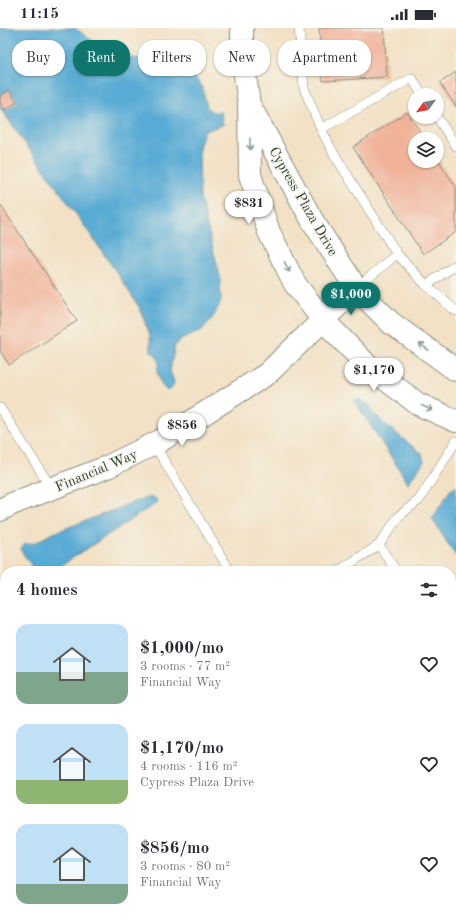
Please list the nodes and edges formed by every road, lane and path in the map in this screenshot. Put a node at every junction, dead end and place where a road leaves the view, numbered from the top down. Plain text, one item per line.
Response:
1 (242, 28) edge
2 (299, 28) edge
3 (418, 88) edge
4 (249, 105) junction
5 (442, 124) edge
6 (321, 129) junction
7 (456, 146) edge
8 (397, 254) junction
9 (456, 265) edge
10 (426, 285) junction
11 (356, 288) junction
12 (456, 311) edge
13 (323, 320) junction
14 (456, 370) edge
15 (1, 412) edge
16 (456, 421) edge
17 (456, 441) edge
18 (154, 444) junction
19 (52, 489) junction
20 (0, 510) edge
21 (379, 545) junction
22 (227, 566) edge
23 (346, 566) edge
24 (393, 566) edge

1 - 4 street, Cypress Plaza Drive
2 - 6 lane
3 - 6 lane
4 - 11 street, Cypress Plaza Drive
4 -> 13 street, Cypress Plaza Drive
5 - 7 lane
6 - 8 lane
8 - 10 lane
8 - 11 lane
9 - 10 lane
10 - 12 lane
11 - 13 street, Financial Way
14 -> 11 street, Cypress Plaza Drive
13 -> 16 street, Cypress Plaza Drive
13 - 18 street, Financial Way
15 - 19 lane
17 - 21 lane
18 - 19 street, Financial Way
18 - 22 lane
19 - 20 street, Financial Way
21 - 23 lane
21 - 24 lane

